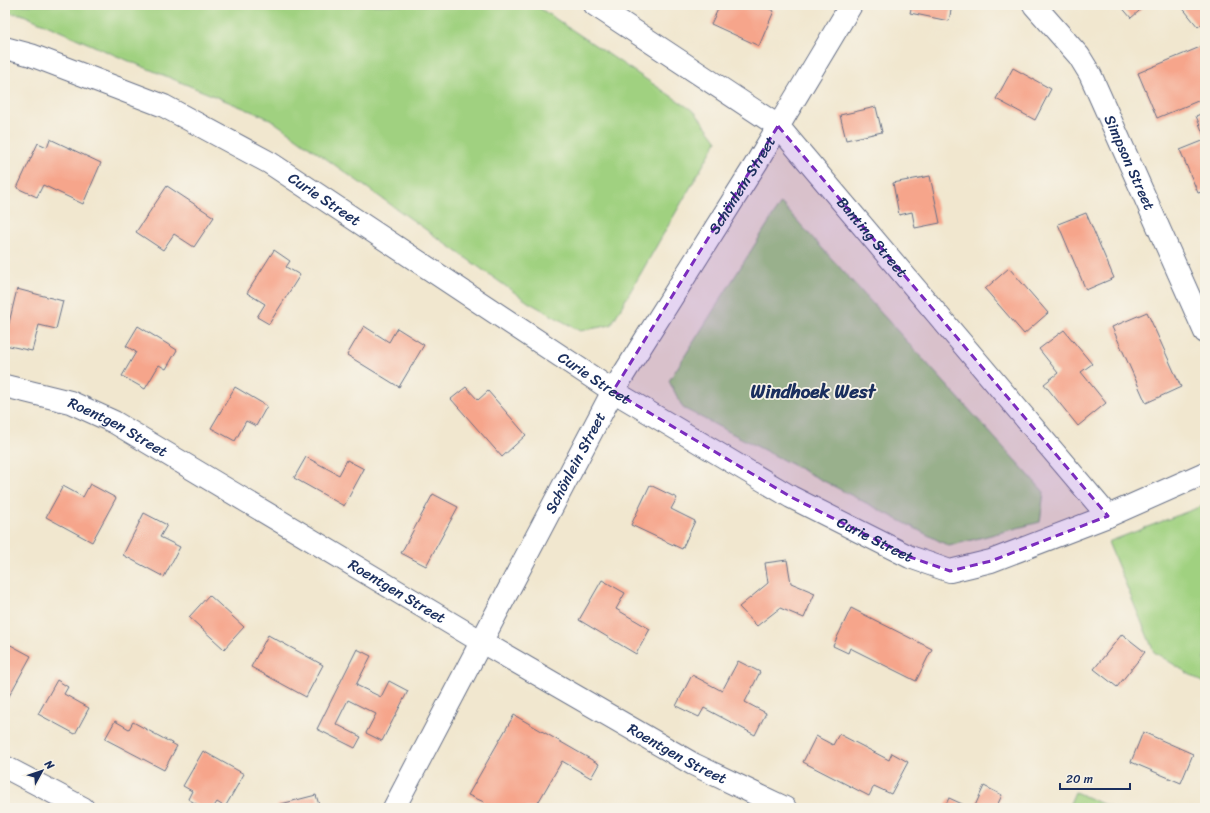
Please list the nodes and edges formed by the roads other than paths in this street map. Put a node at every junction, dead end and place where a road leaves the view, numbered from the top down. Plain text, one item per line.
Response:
1 (595, 5) edge
2 (851, 5) edge
3 (1034, 5) edge
4 (5, 48) edge
5 (778, 126) junction
6 (1205, 332) edge
7 (5, 386) edge
8 (613, 391) junction
9 (1205, 473) edge
10 (1108, 516) junction
11 (482, 642) junction
12 (5, 767) edge
13 (83, 808) edge
14 (394, 808) edge
15 (785, 808) edge

1 - 5 street, Banting Street
2 - 5 street, Schönlein Street
3 - 6 street, Simpson Street
4 - 8 street, Curie Street
5 - 8 street, Schönlein Street
5 - 10 street, Banting Street
7 - 11 street, Roentgen Street
8 - 10 street, Curie Street
8 - 11 street, Schönlein Street
9 - 10 street, Curie Street
11 - 14 street, Schönlein Street
11 - 15 street, Roentgen Street
12 - 13 street

